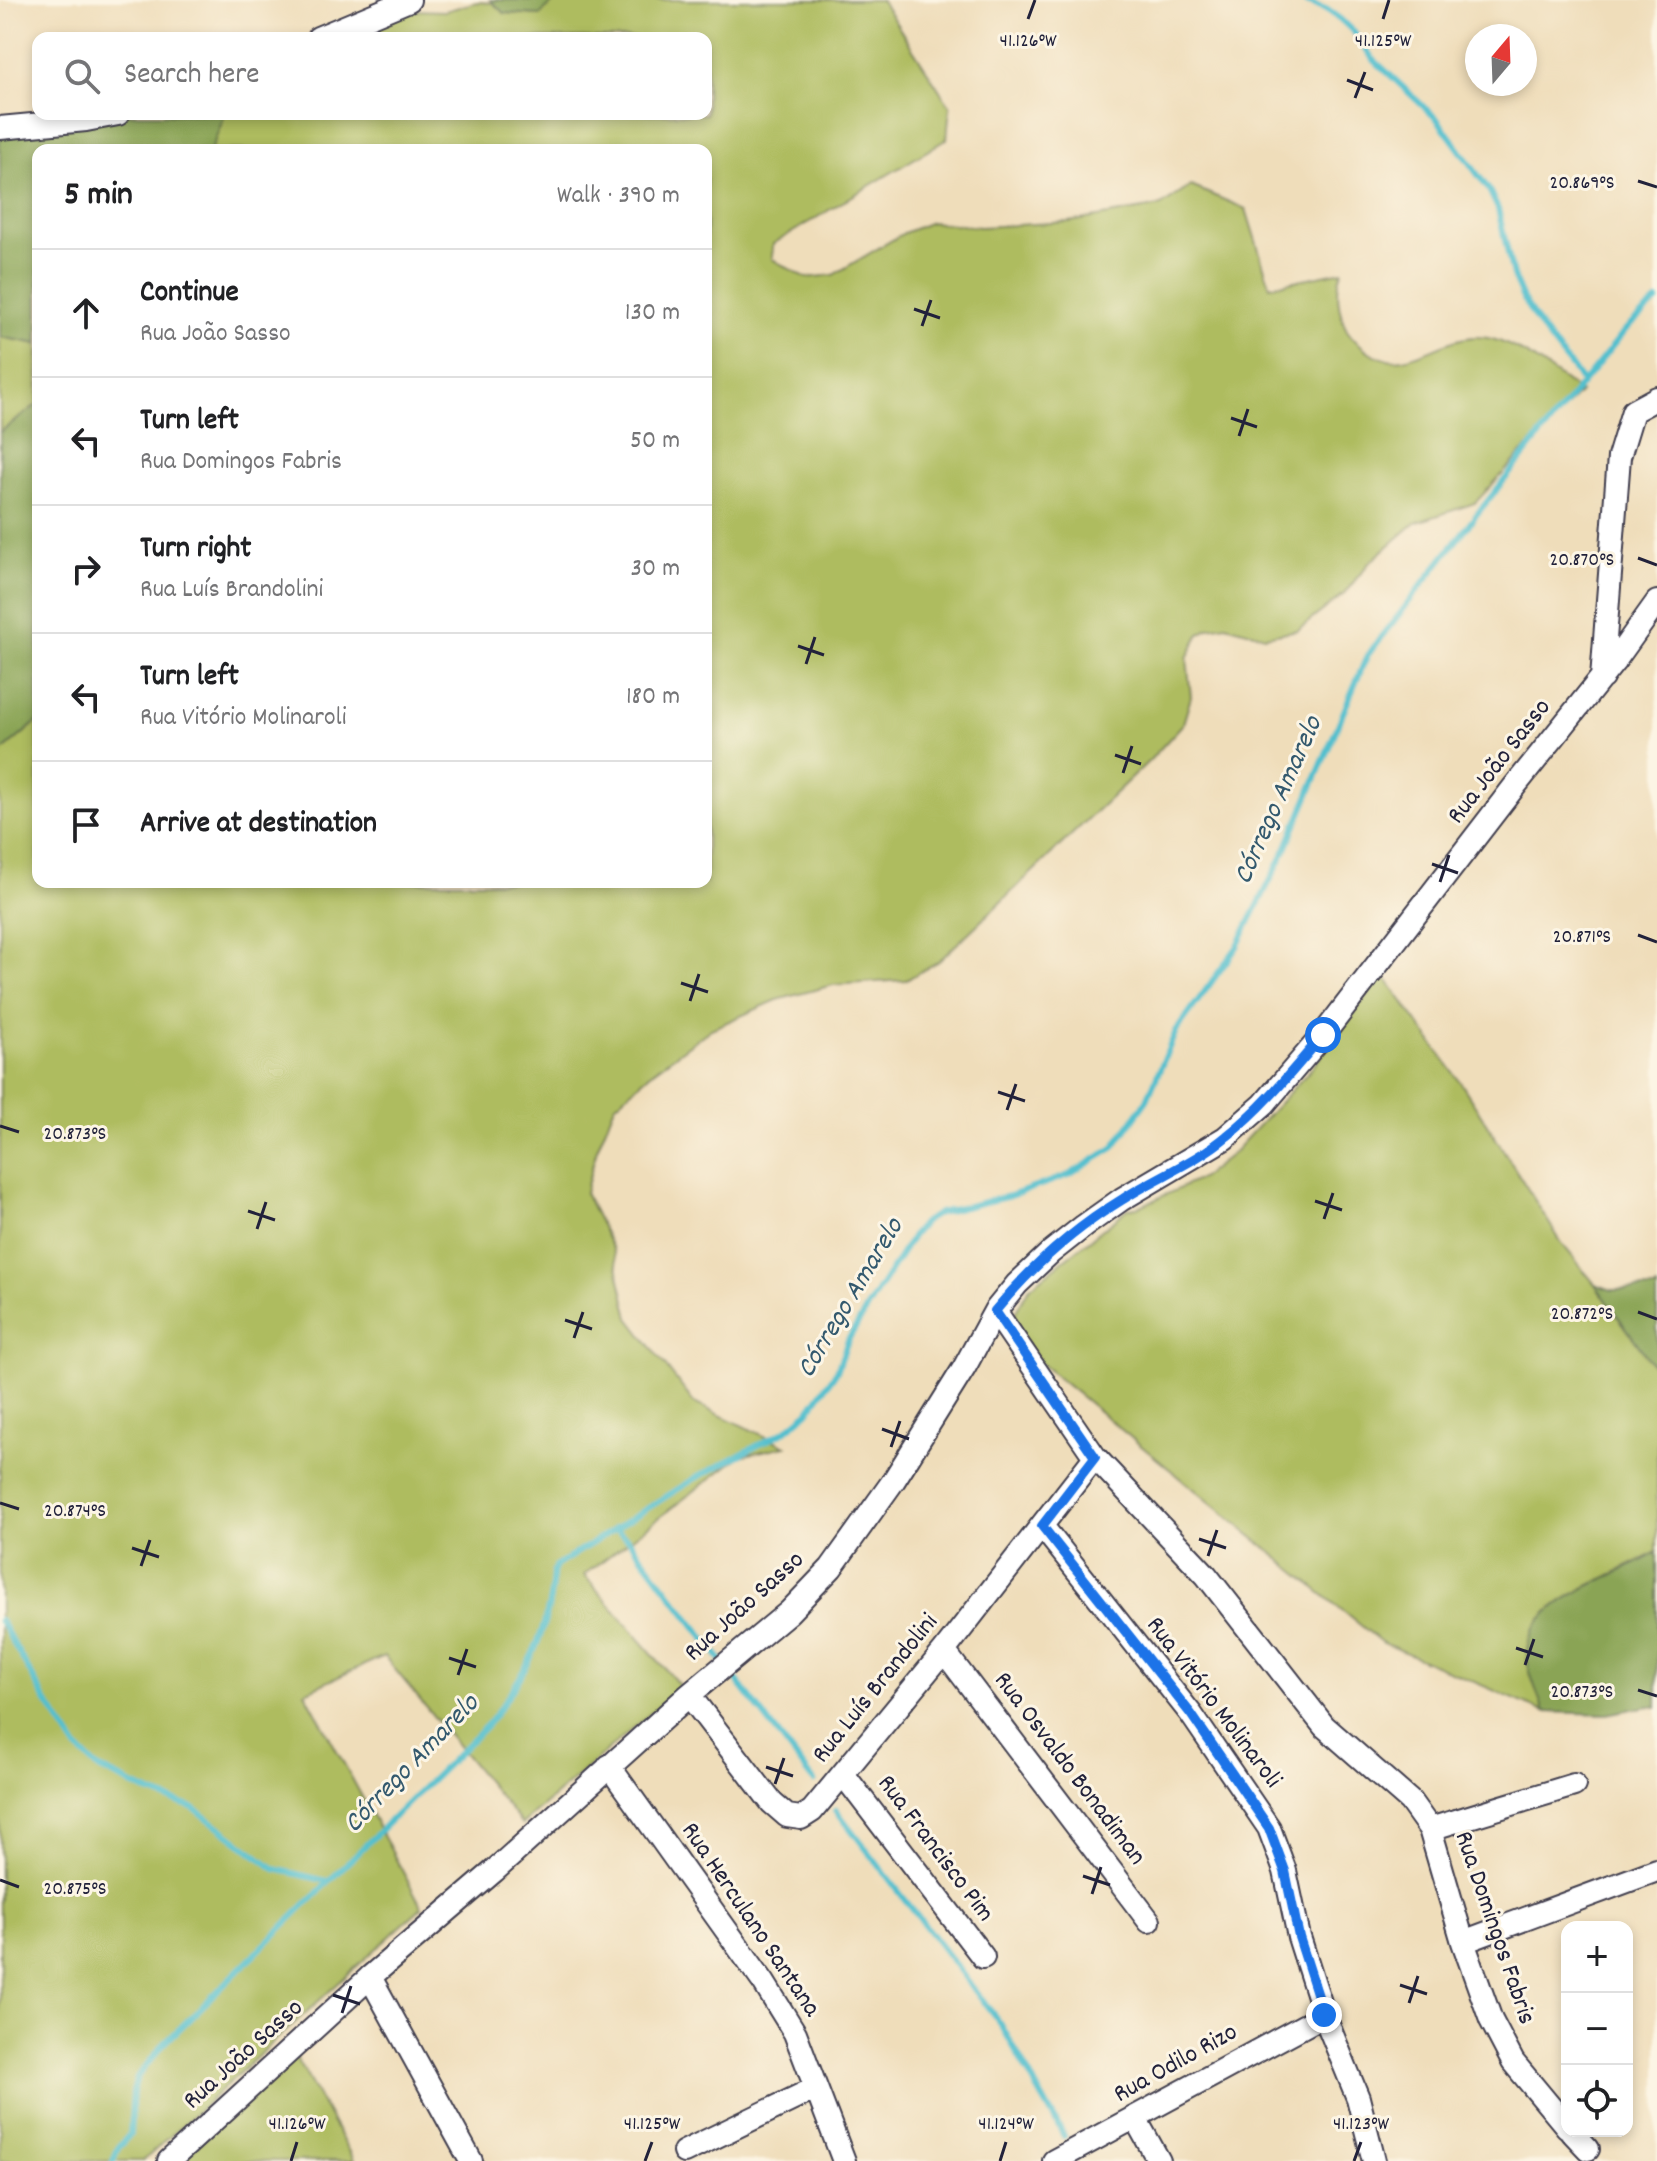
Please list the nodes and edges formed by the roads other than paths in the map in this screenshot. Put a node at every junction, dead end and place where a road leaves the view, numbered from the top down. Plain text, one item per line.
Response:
1 (409, 0) edge
2 (332, 32) edge
3 (86, 120) edge
4 (0, 128) edge
5 (1657, 398) edge
6 (1657, 602) edge
7 (1602, 678) junction
8 (995, 1311) junction
9 (1095, 1457) junction
10 (1042, 1526) junction
11 (944, 1651) junction
12 (689, 1695) junction
13 (609, 1766) junction
14 (843, 1774) junction
15 (1574, 1785) dead end
16 (1430, 1829) junction
17 (1657, 1870) edge
18 (1149, 1921) dead end
19 (1463, 1942) junction
20 (983, 1957) dead end
21 (370, 1977) junction
22 (1324, 2015) junction
23 (816, 2088) junction
24 (1135, 2118) junction
25 (1561, 2119) edge
26 (1577, 2137) edge
27 (1588, 2149) dead end
28 (684, 2152) dead end
29 (169, 2161) edge
30 (471, 2161) edge
31 (844, 2161) edge
32 (1054, 2161) edge
33 (1159, 2161) edge
34 (1374, 2161) edge

1 - 2 street
3 - 4 street
5 - 7 street
6 - 7 street, Rua João Sasso
7 - 8 street, Rua João Sasso
8 - 9 street, Rua Domingos Fabris
8 - 12 street, Rua João Sasso
9 - 10 street, Rua Luís Brandolini
9 - 16 street, Rua Domingos Fabris
10 - 11 street, Rua Luís Brandolini
10 - 22 street, Rua Vitório Molinaroli
11 - 14 street, Rua Luís Brandolini
11 - 18 street, Rua Osvaldo Bonadiman
12 - 13 street, Rua João Sasso
12 - 14 street, Rua Luís Brandolini
13 - 21 street, Rua João Sasso
13 - 23 street, Rua Herculano Santana
14 - 20 street, Rua Francisco Pim
15 - 16 street
16 - 19 street, Rua Domingos Fabris
17 - 19 street
19 - 25 street, Rua Domingos Fabris
21 - 29 street, Rua João Sasso
21 - 30 street
22 - 24 street, Rua Odilo Rizo
22 - 34 street, Rua Vitório Molinaroli
23 - 28 street
23 - 31 street, Rua Herculano Santana
24 - 32 street, Rua Odilo Rizo
24 - 33 street
26 - 27 street, Rua Domingos Fabris

